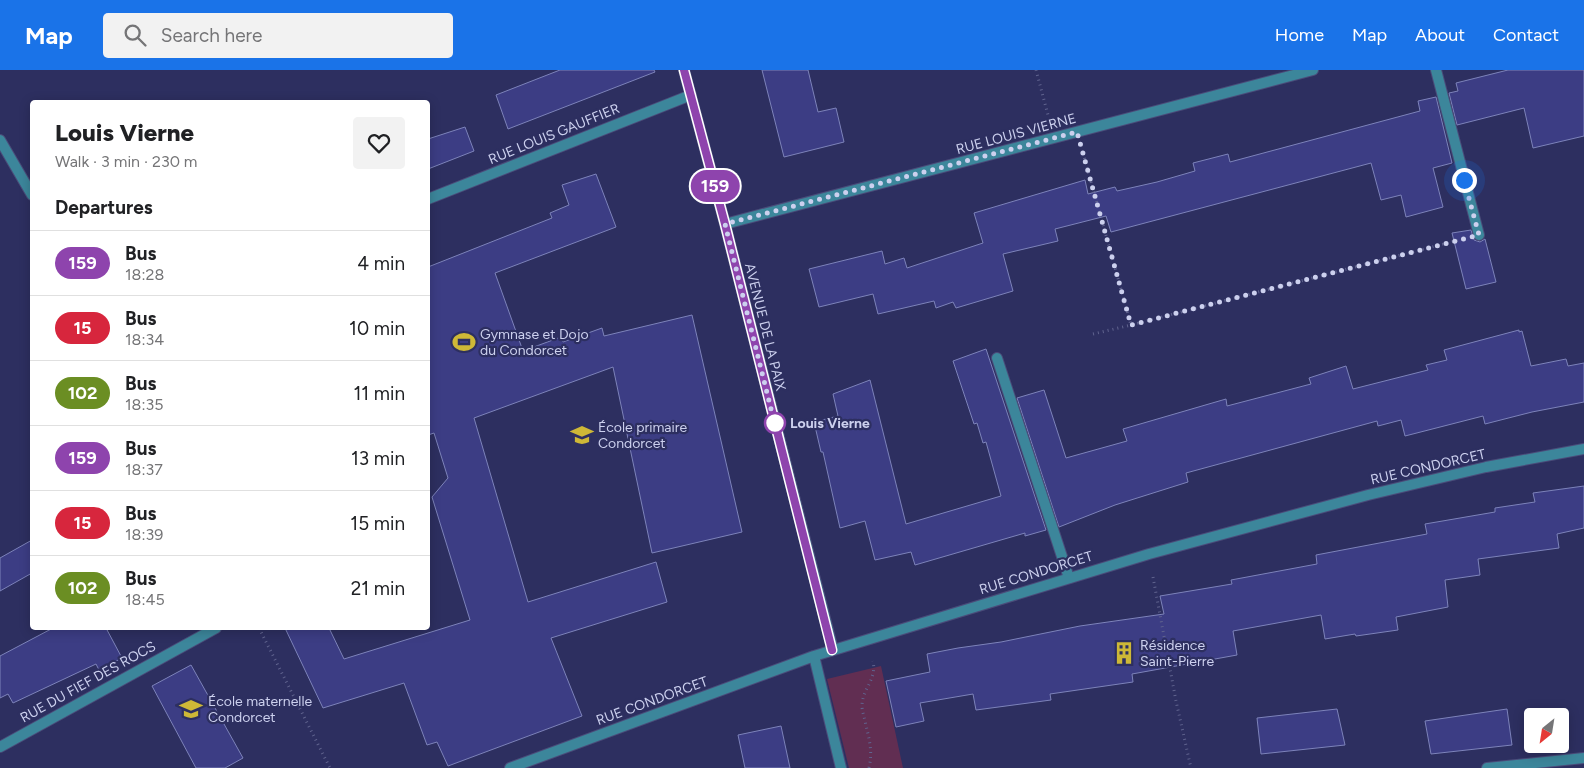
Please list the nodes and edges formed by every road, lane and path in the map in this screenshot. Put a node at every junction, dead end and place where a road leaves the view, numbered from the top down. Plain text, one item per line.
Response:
1 (684, 70) edge
2 (1036, 70) edge
3 (1313, 70) edge
4 (1436, 70) edge
5 (690, 94) junction
6 (1077, 132) junction
7 (1055, 138) junction
8 (0, 140) edge
9 (30, 192) edge
10 (430, 198) edge
11 (725, 224) junction
12 (1479, 235) joint
13 (1131, 325) junction
14 (1093, 334) dead end
15 (997, 358) dead end
16 (1584, 449) edge
17 (1149, 554) junction
18 (1069, 578) junction
19 (212, 630) edge
20 (260, 630) edge
21 (857, 642) junction
22 (832, 650) junction
23 (814, 656) junction
24 (0, 746) edge
25 (1584, 758) edge
26 (330, 768) edge
27 (510, 768) edge
28 (841, 768) edge
29 (869, 768) edge
30 (1190, 768) edge
31 (1487, 768) edge

1 - 5 street, AVENUE DE LA PAIX
2 - 7 path
3 - 6 street, RUE LOUIS VIERNE
4 - 12 street
5 - 10 street, RUE LOUIS GAUFFIER
5 - 11 street, AVENUE DE LA PAIX
6 - 7 street, RUE LOUIS VIERNE
6 - 13 path
7 - 11 street, RUE LOUIS VIERNE
8 - 9 street
11 - 22 street, AVENUE DE LA PAIX
12 - 13 path
13 - 14 path
15 - 18 street
16 - 17 street, RUE CONDORCET
17 - 18 street, RUE CONDORCET
17 - 30 path
18 - 21 street, RUE CONDORCET
19 - 24 street, RUE DU FIEF DES ROCS
20 - 26 path
21 - 22 street, RUE CONDORCET
21 - 29 path
22 - 23 street, RUE CONDORCET
23 - 27 street, RUE CONDORCET
23 - 28 street
25 - 31 street

